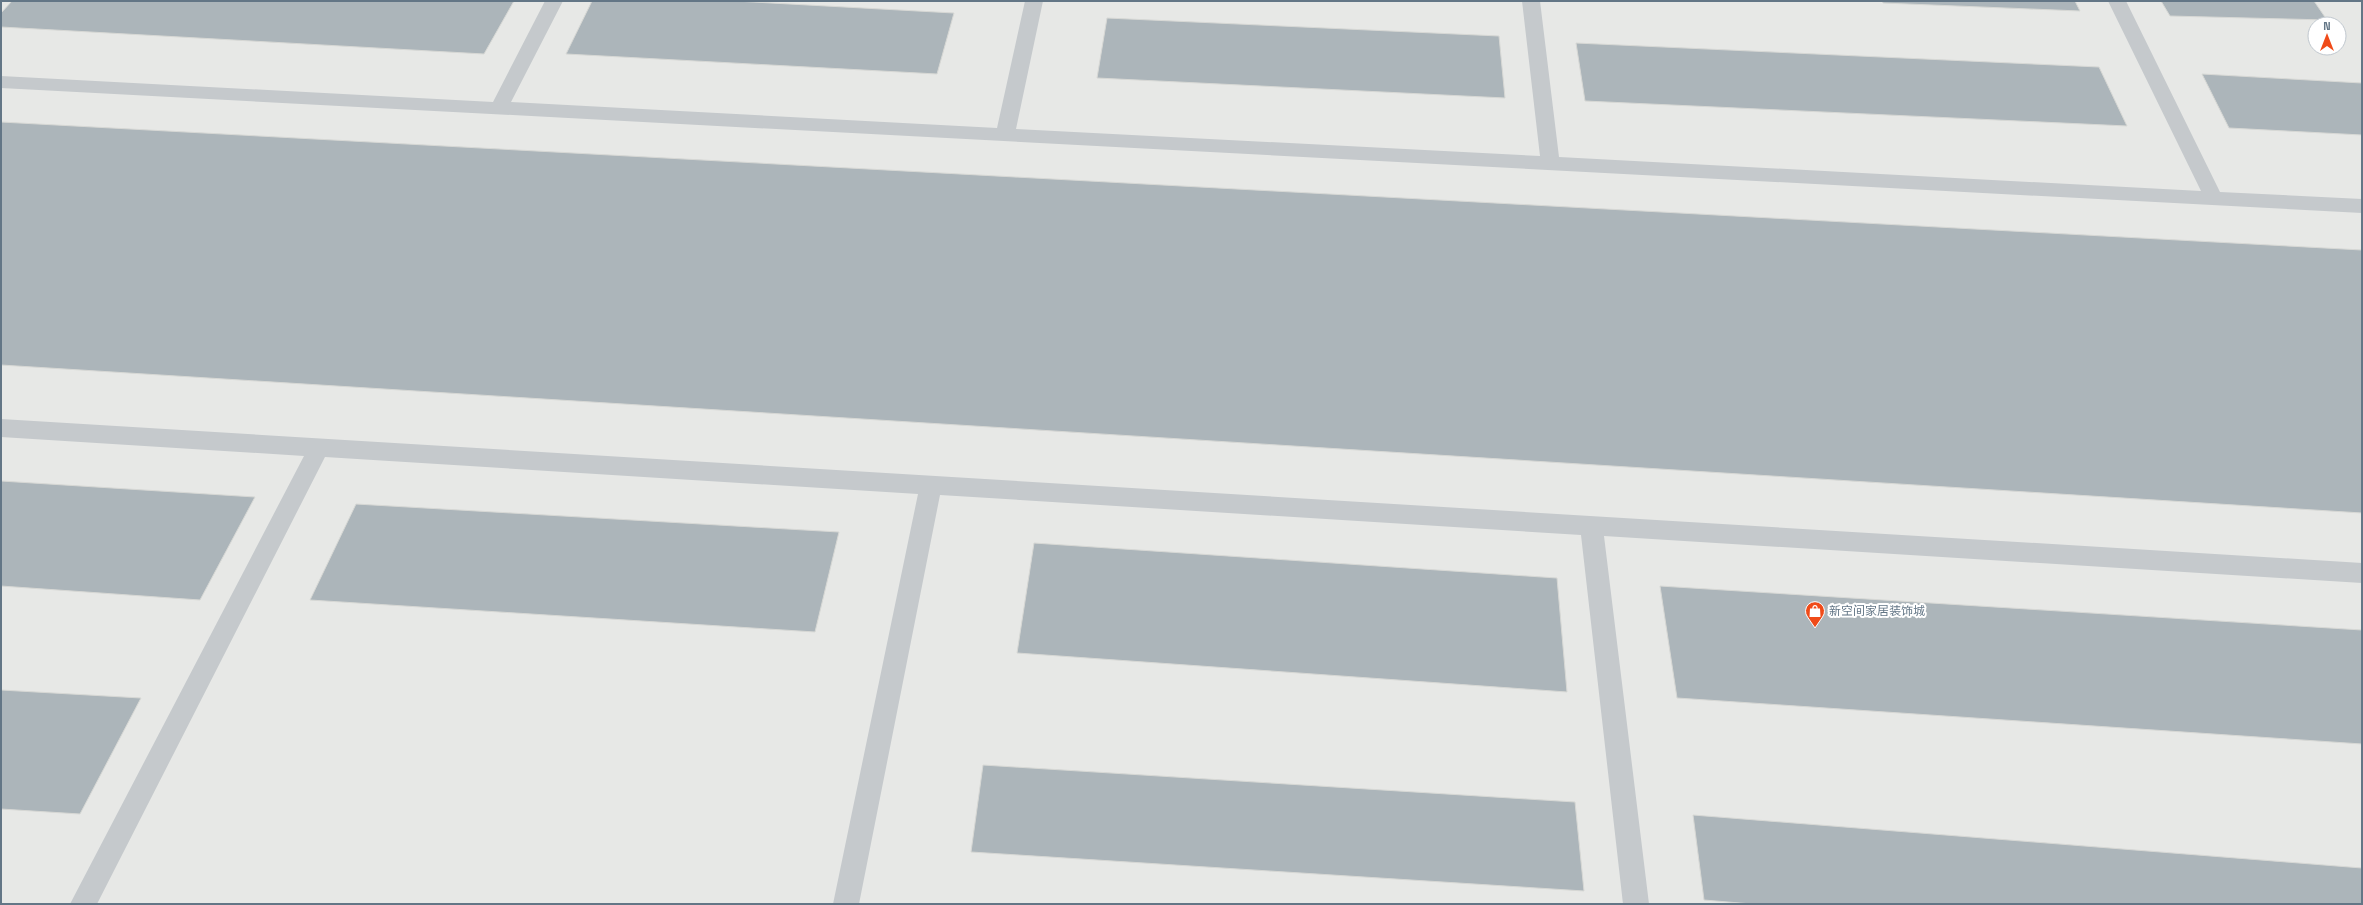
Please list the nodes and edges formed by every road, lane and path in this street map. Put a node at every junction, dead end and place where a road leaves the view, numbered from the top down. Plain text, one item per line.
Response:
1 (554, 1) edge
2 (1034, 1) edge
3 (1531, 1) edge
4 (2117, 1) edge
5 (1, 82) edge
6 (499, 108) junction
7 (1005, 135) junction
8 (1550, 163) junction
9 (2214, 198) junction
10 (2362, 206) edge
11 (1, 428) edge
12 (319, 448) junction
13 (932, 486) junction
14 (1591, 526) junction
15 (2362, 573) edge
16 (83, 904) edge
17 (846, 904) edge
18 (1636, 904) edge

1 - 6 street
2 - 7 street
3 - 8 street
4 - 9 street
5 - 6 street
6 - 7 street
7 - 8 street
8 - 9 street
9 - 10 street
11 - 12 street
12 - 13 street
12 - 16 street
13 - 14 street
13 - 17 street
14 - 15 street
14 - 18 street

